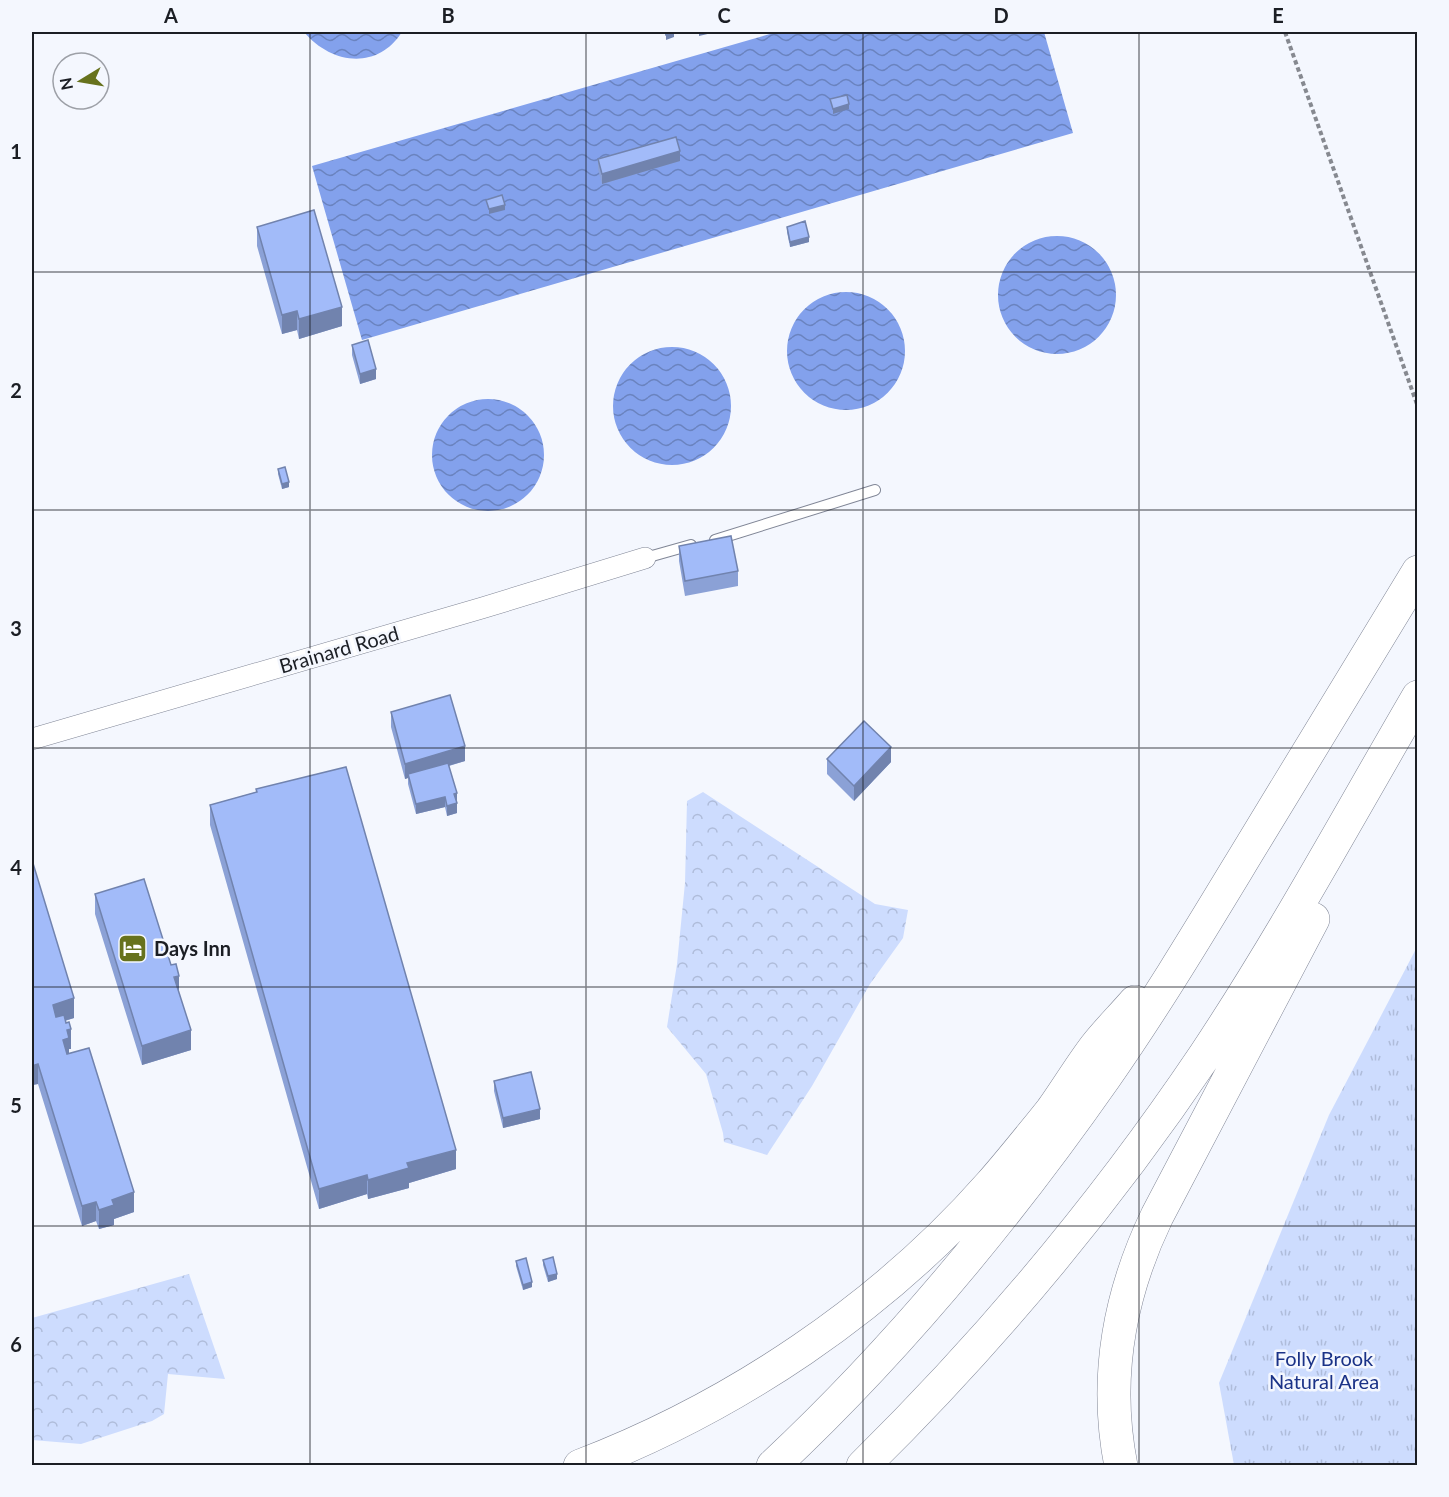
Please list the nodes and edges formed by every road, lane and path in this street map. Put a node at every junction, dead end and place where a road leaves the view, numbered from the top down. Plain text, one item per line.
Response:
1 (1285, 32) edge
2 (1418, 406) edge
3 (875, 490) dead end
4 (645, 558) joint
5 (1418, 572) edge
6 (1418, 697) edge
7 (32, 739) edge
8 (1368, 783) junction
9 (1202, 927) junction
10 (580, 1466) edge
11 (773, 1466) edge
12 (863, 1466) edge
13 (1121, 1466) edge

1 - 2 path
3 - 4 lane
4 - 7 street, Brainard Road
5 - 9 highway
6 - 8 highway
8 - 12 highway
8 - 13 highway
9 - 10 highway
9 - 11 highway

